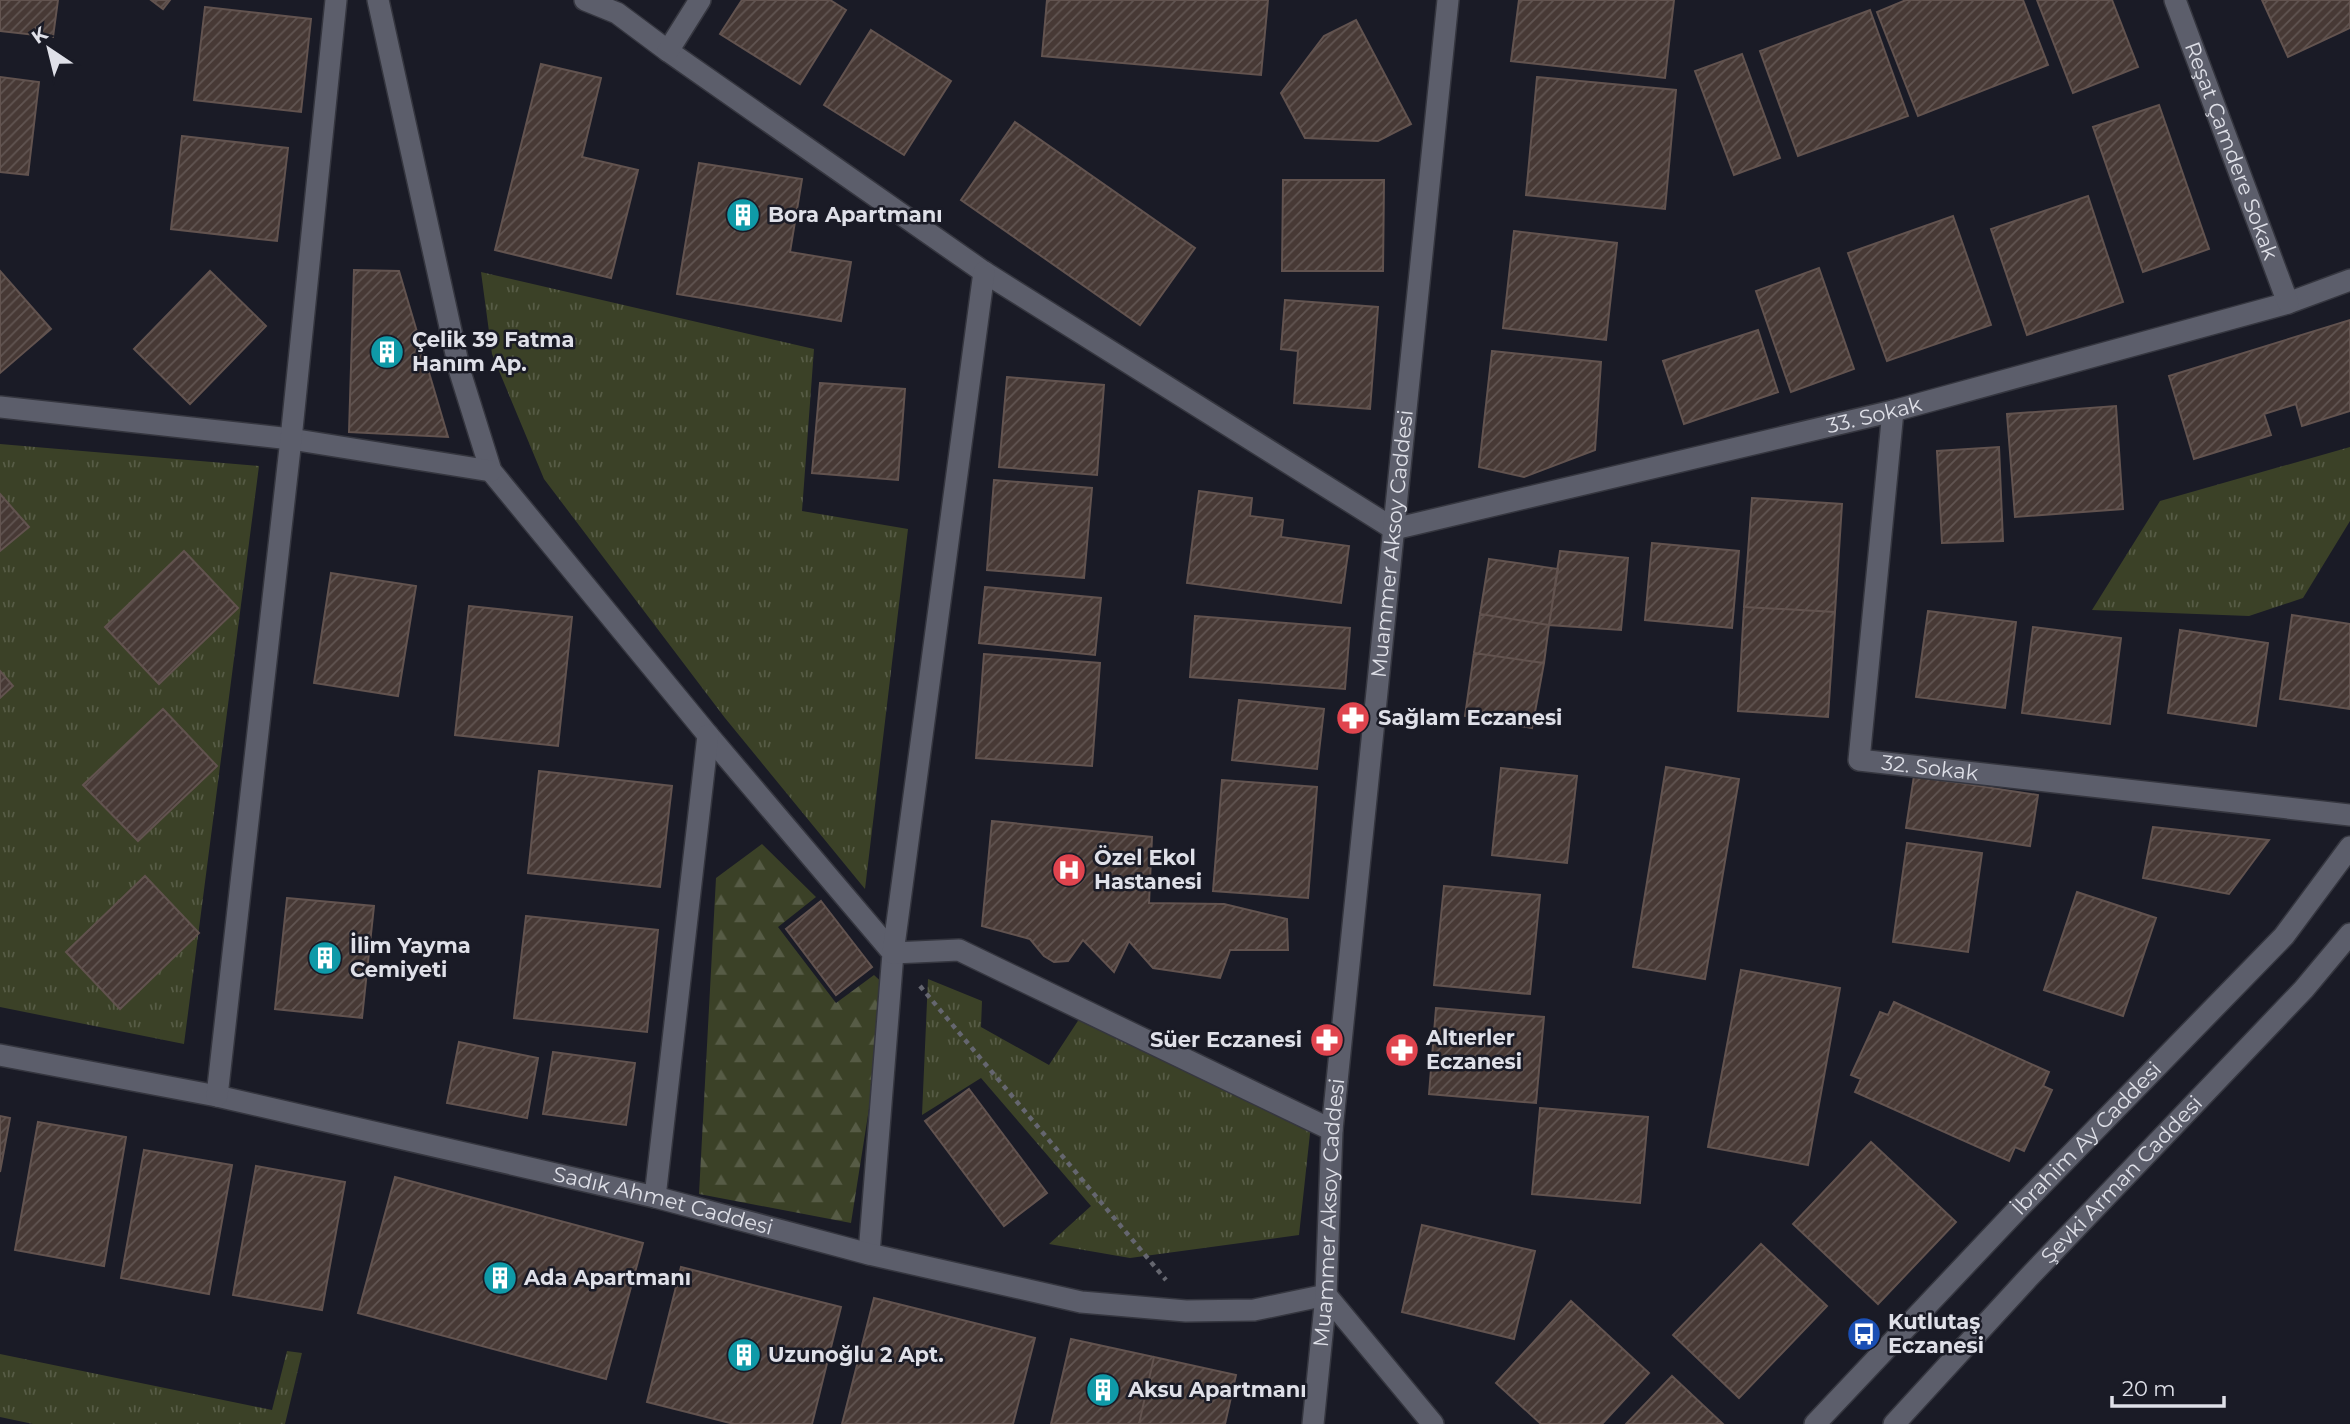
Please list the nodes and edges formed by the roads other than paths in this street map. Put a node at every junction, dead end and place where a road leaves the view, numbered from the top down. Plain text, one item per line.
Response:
1 (336, 0) edge
2 (378, 0) edge
3 (585, 0) edge
4 (700, 0) edge
5 (1448, 0) edge
6 (2175, 0) edge
7 (668, 51) junction
8 (984, 272) junction
9 (2350, 280) edge
10 (2288, 303) junction
11 (0, 407) edge
12 (1893, 411) junction
13 (291, 439) junction
14 (491, 471) junction
15 (1394, 529) junction
16 (708, 735) junction
17 (2350, 815) edge
18 (2350, 847) edge
19 (2350, 934) edge
20 (893, 953) junction
21 (0, 1055) edge
22 (217, 1096) junction
23 (1332, 1130) junction
24 (655, 1197) junction
25 (869, 1254) junction
26 (1326, 1295) junction
27 (1313, 1424) edge
28 (1433, 1424) edge
29 (1815, 1424) edge
30 (1894, 1424) edge

1 - 13 street
2 - 14 street
3 - 7 street
4 - 7 street
5 - 15 street, Muammer Aksoy Caddesi
6 - 10 street, Reşat Çamdere Sokak
7 - 8 street
8 - 15 street
8 - 20 street
9 - 10 street, 33. Sokak
10 - 12 street, 33. Sokak
11 - 13 street
12 - 15 street, 33. Sokak
12 - 17 street, 32. Sokak
13 - 14 street
13 - 22 street
14 - 16 street
15 - 23 street, Muammer Aksoy Caddesi
16 - 20 street
16 - 24 street
18 - 29 street, İbrahim Ay Caddesi
19 - 30 street, Şevki Arman Caddesi
20 - 23 street
20 - 25 street
21 - 22 street, Sadık Ahmet Caddesi
22 - 24 street, Sadık Ahmet Caddesi
23 - 26 street, Muammer Aksoy Caddesi
24 - 25 street, Sadık Ahmet Caddesi
25 - 26 street, Sadık Ahmet Caddesi
26 - 27 street, Muammer Aksoy Caddesi
26 - 28 street

